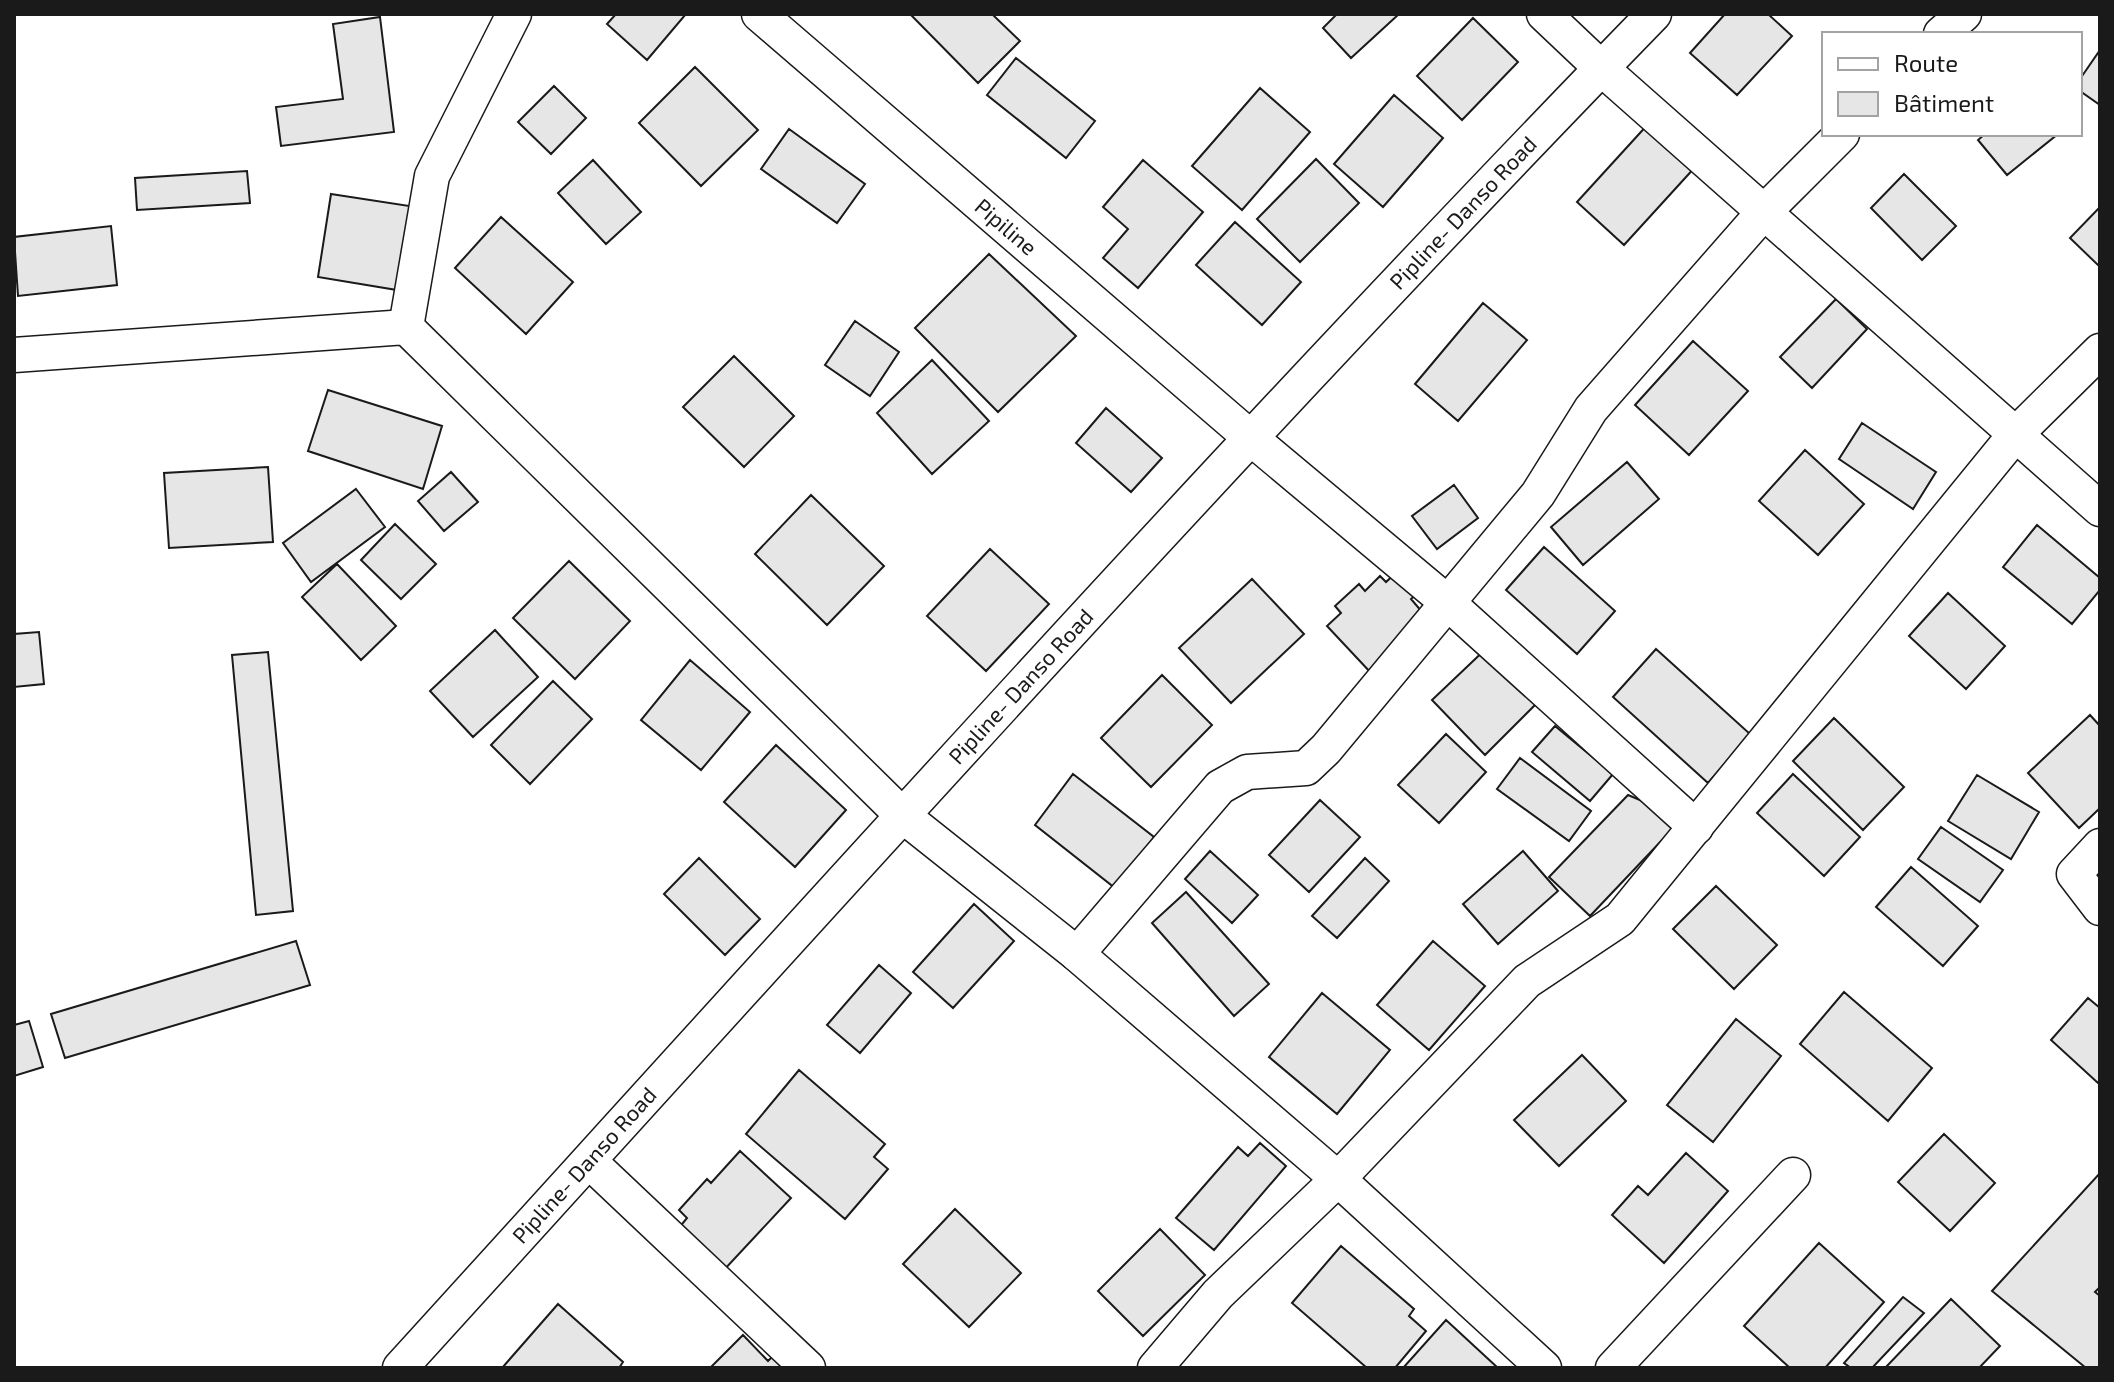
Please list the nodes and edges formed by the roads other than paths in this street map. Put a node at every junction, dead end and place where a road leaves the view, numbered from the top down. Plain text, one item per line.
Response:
1 (514, 14) edge
2 (759, 14) edge
3 (1544, 14) edge
4 (1654, 14) edge
5 (1964, 14) edge
6 (1943, 32) edge
7 (1601, 68) junction
8 (1840, 136) edge
9 (1763, 213) junction
10 (406, 327) junction
11 (2100, 351) edge
12 (14, 355) edge
13 (2014, 436) junction
14 (1252, 439) junction
15 (2100, 509) edge
16 (1448, 603) junction
17 (902, 815) junction
18 (1696, 827) junction
19 (2100, 846) edge
20 (2100, 908) edge
21 (1077, 954) junction
22 (589, 1161) junction
23 (1793, 1175) dead end
24 (1338, 1179) junction
25 (400, 1368) edge
26 (808, 1368) edge
27 (1155, 1368) edge
28 (1544, 1368) edge
29 (1613, 1368) edge

1 - 10 street
2 - 14 street, Pipiline
3 - 7 street
4 - 7 street, Pipline- Danso Road
5 - 6 street
7 - 9 street
7 - 14 street, Pipline- Danso Road
8 - 9 street
9 - 13 street
9 - 16 street
10 - 12 street
10 - 17 street
11 - 13 street
13 - 15 street
13 - 18 street
14 - 16 street, Pipiline
14 - 17 street, Pipline- Danso Road
16 - 18 street, Pipiline
16 - 21 street
17 - 21 street
17 - 22 street, Pipline- Danso Road
18 - 24 street
19 - 20 street
21 - 24 street
22 - 25 street, Pipline- Danso Road
22 - 26 street
23 - 29 street
24 - 27 street
24 - 28 street

